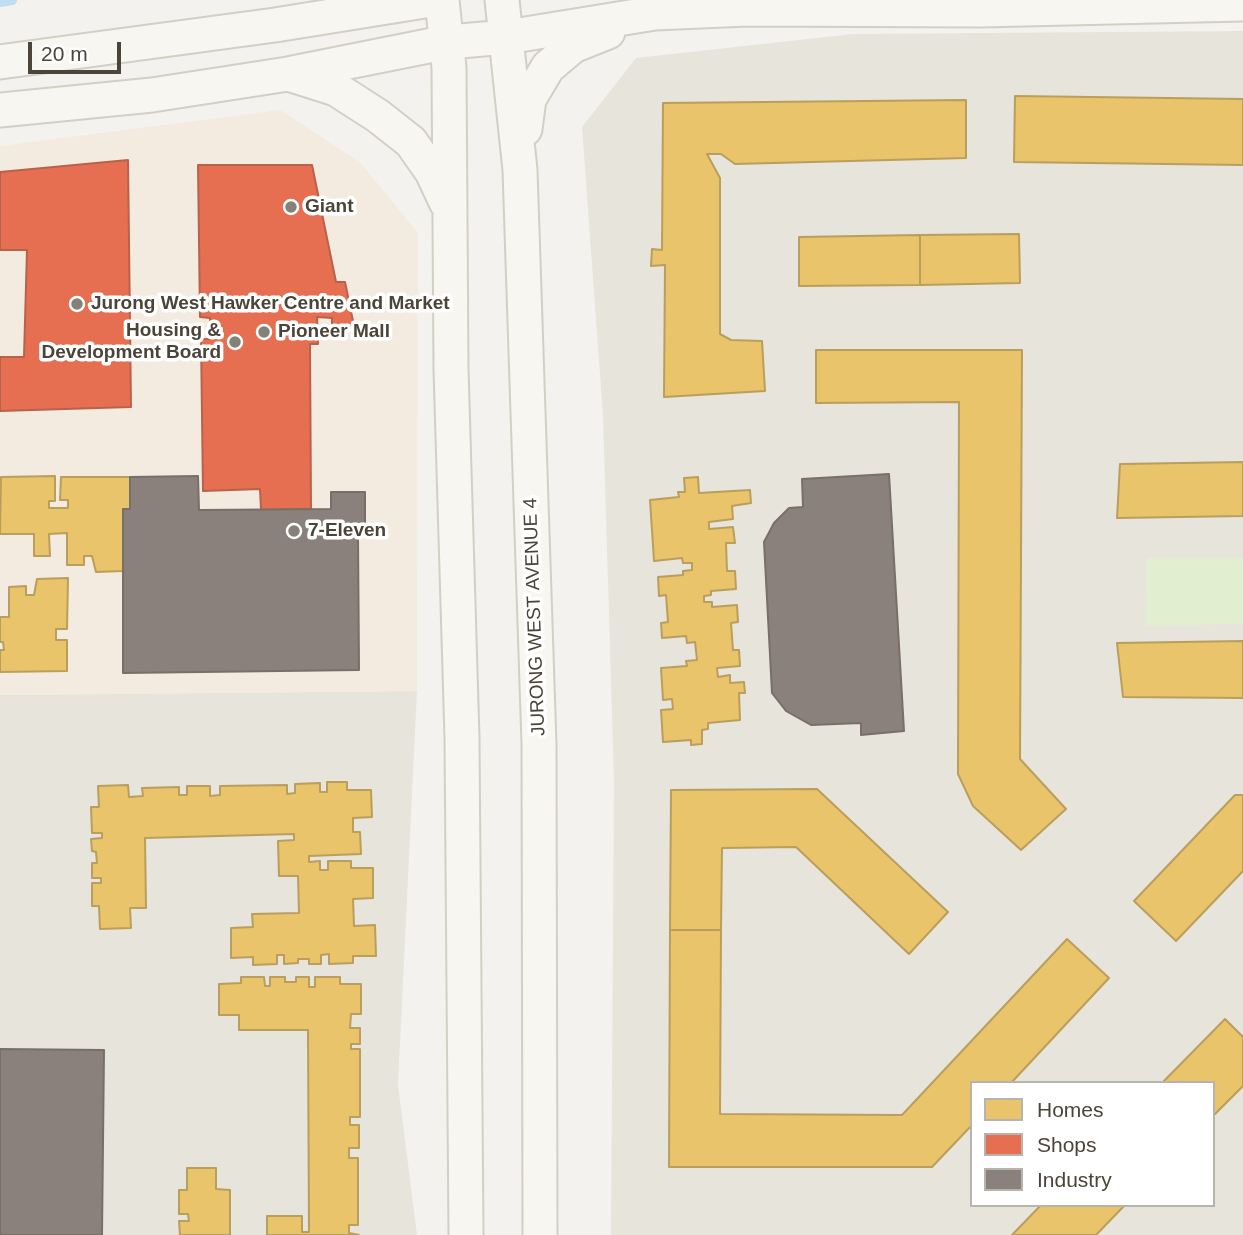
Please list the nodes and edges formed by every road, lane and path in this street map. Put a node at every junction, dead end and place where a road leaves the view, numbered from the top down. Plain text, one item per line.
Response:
1 (332, 0) edge
2 (431, 0) edge
3 (442, 0) edge
4 (502, 0) edge
5 (1243, 4) edge
6 (655, 13) junction
7 (275, 25) junction
8 (507, 37) junction
9 (448, 42) junction
10 (0, 62) edge
11 (288, 74) junction
12 (0, 110) edge
13 (520, 170) junction
14 (449, 208) junction
15 (466, 1235) edge
16 (540, 1235) edge

1 - 7 main road
2 - 7 main road
3 - 9 main road
4 - 8 main road, JURONG WEST AVENUE 4
5 - 6 main road
6 - 8 main road
6 - 13 main road
7 - 10 main road
8 - 9 main road
8 - 13 main road, JURONG WEST AVENUE 4
9 - 11 main road
9 - 14 main road
11 - 12 main road
11 - 14 main road
13 - 16 main road, JURONG WEST AVENUE 4
14 - 15 main road

